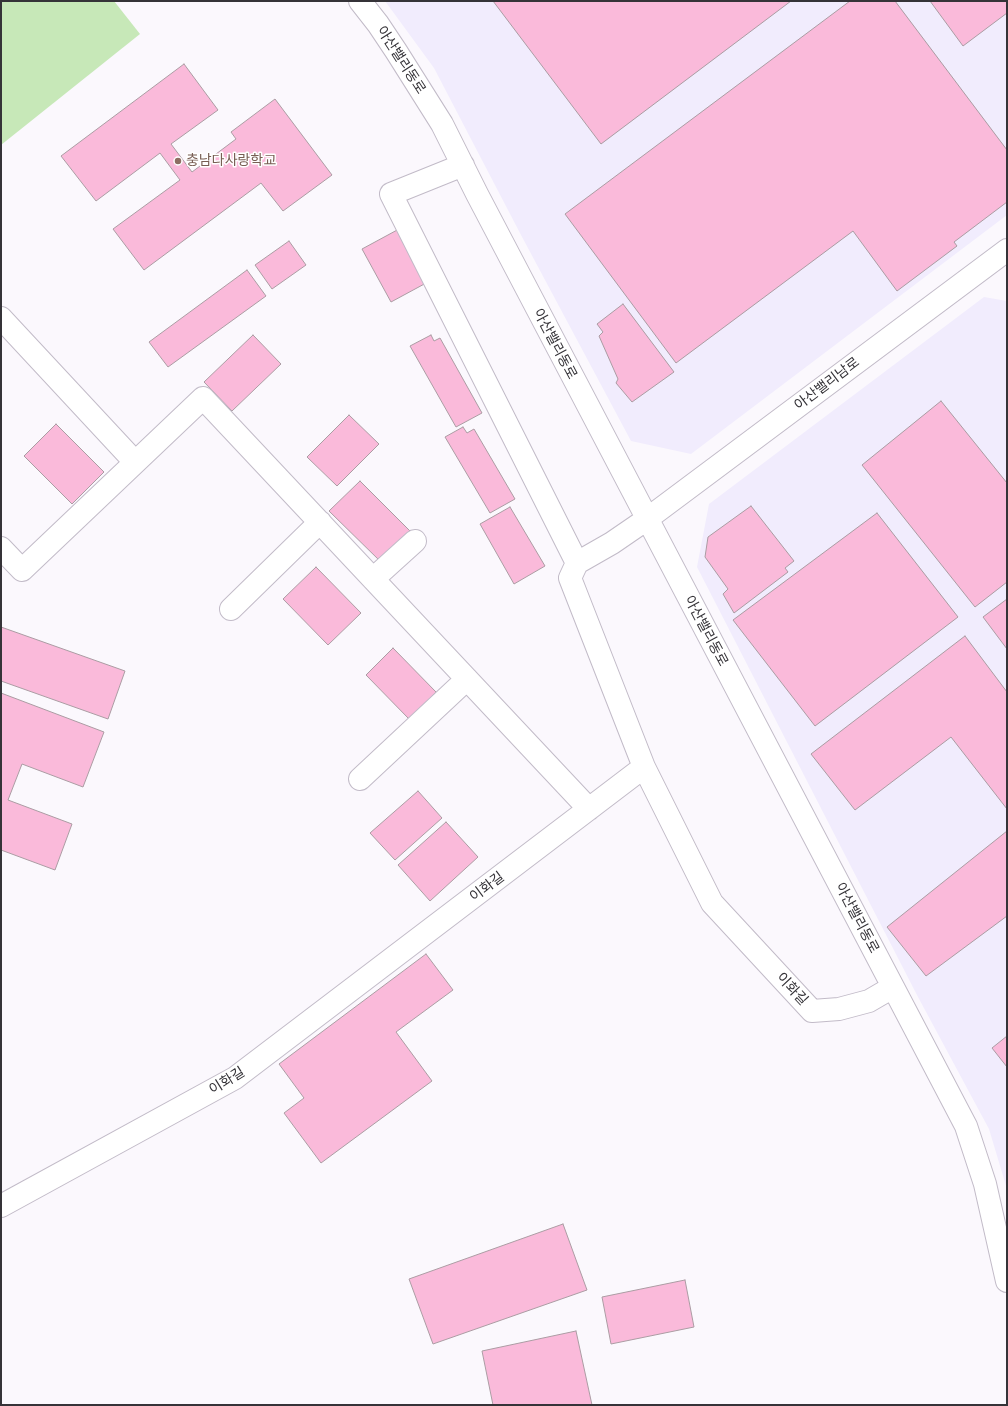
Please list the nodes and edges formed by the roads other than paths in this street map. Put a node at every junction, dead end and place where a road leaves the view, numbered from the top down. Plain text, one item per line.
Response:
1 (360, 1) edge
2 (463, 165) junction
3 (1007, 250) edge
4 (1, 318) edge
5 (135, 462) junction
6 (647, 518) junction
7 (320, 522) junction
8 (416, 541) dead end
9 (1, 548) edge
10 (577, 563) junction
11 (373, 579) junction
12 (231, 609) dead end
13 (467, 679) junction
14 (644, 767) junction
15 (360, 779) dead end
16 (589, 809) junction
17 (893, 987) junction
18 (1, 1206) edge
19 (1007, 1281) edge

1 - 2 street, 아산밸리동로
2 - 6 street, 아산밸리동로
2 - 10 street
3 - 6 street, 아산밸리남로
4 - 5 street
5 - 7 street
5 - 9 street
6 - 10 street, 아산밸리남로
6 - 17 street, 아산밸리동로
7 - 11 street
7 - 12 street
8 - 11 street
10 - 14 street
11 - 13 street
13 - 15 street
13 - 16 street
14 - 16 street, 이화길
14 - 17 street, 이화길
16 - 18 street, 이화길
17 - 19 street, 아산밸리동로

